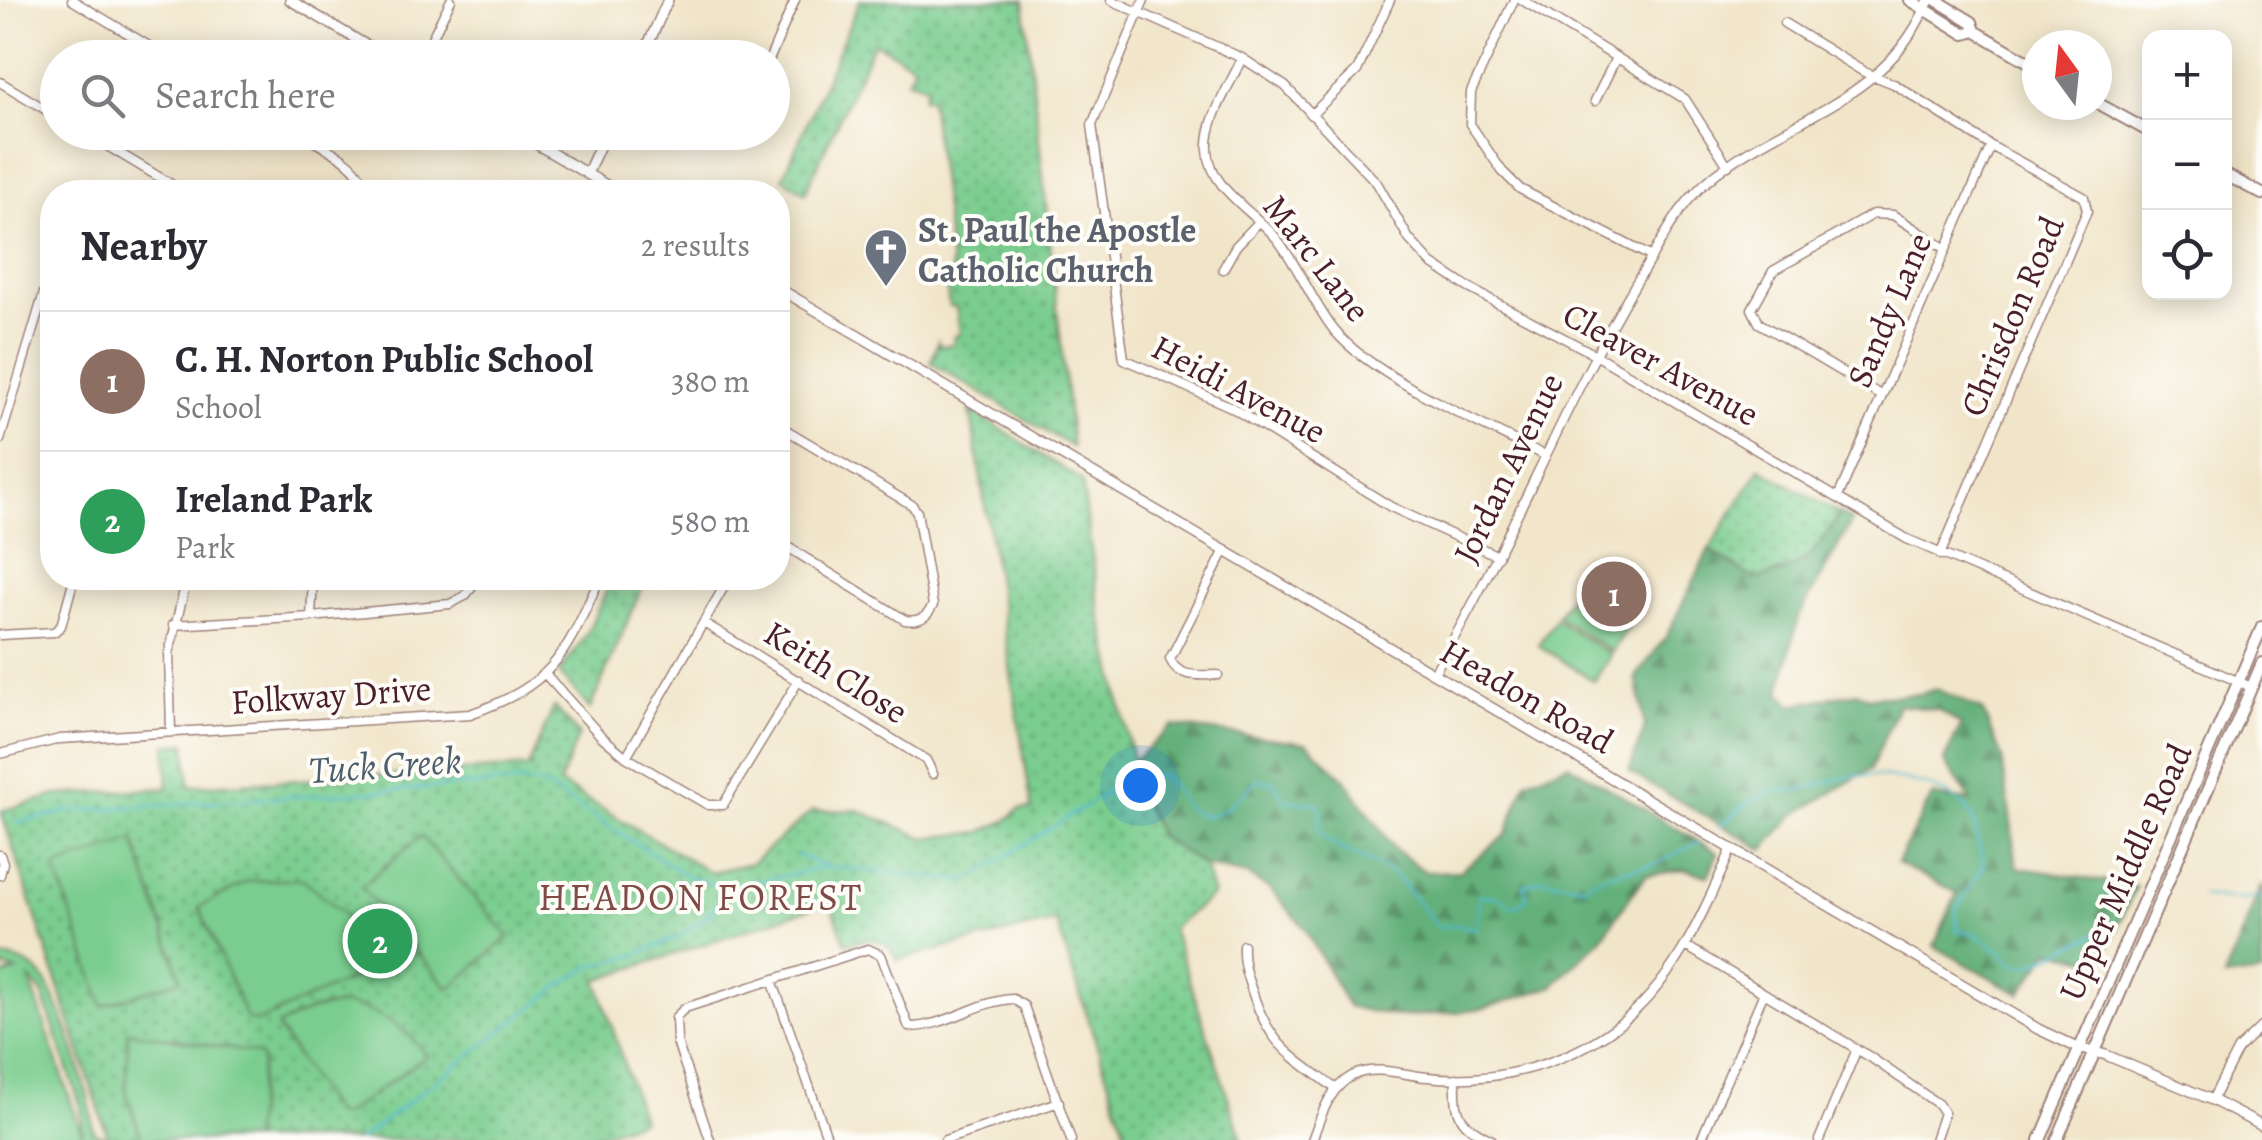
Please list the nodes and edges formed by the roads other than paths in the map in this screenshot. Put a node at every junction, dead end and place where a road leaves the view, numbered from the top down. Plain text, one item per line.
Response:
1 (72, 0) edge
2 (290, 0) edge
3 (451, 0) edge
4 (668, 0) edge
5 (795, 0) edge
6 (1111, 0) edge
7 (1144, 0) edge
8 (1390, 0) edge
9 (1514, 0) edge
10 (1522, 0) edge
11 (1910, 0) edge
12 (1930, 3) edge
13 (1139, 12) junction
14 (1784, 23) dead end
15 (139, 40) edge
16 (358, 40) edge
17 (431, 40) edge
18 (650, 40) edge
19 (778, 40) edge
20 (1242, 58) junction
21 (1616, 58) junction
22 (2022, 58) edge
23 (1876, 77) junction
24 (0, 82) edge
25 (1595, 102) dead end
26 (40, 105) edge
27 (2112, 111) edge
28 (1311, 114) junction
29 (2142, 128) edge
30 (1991, 146) junction
31 (114, 150) edge
32 (326, 150) edge
33 (546, 150) edge
34 (598, 150) edge
35 (1728, 166) junction
36 (587, 174) junction
37 (2232, 178) edge
38 (164, 180) edge
39 (364, 180) edge
40 (597, 180) edge
41 (2262, 194) edge
42 (1258, 224) junction
43 (1946, 249) junction
44 (1652, 257) junction
45 (1222, 269) dead end
46 (790, 295) edge
47 (40, 306) edge
48 (1594, 354) junction
49 (1882, 396) junction
50 (790, 432) edge
51 (0, 440) edge
52 (1544, 455) junction
53 (1838, 496) junction
54 (790, 549) edge
55 (1224, 550) junction
56 (1940, 555) junction
57 (1498, 556) junction
58 (70, 590) edge
59 (183, 590) edge
60 (312, 590) edge
61 (470, 590) edge
62 (595, 590) edge
63 (722, 590) edge
64 (311, 618) junction
65 (704, 624) junction
66 (173, 625) junction
67 (2262, 627) edge
68 (0, 635) edge
69 (2262, 662) edge
70 (1434, 673) junction
71 (1218, 674) dead end
72 (546, 675) junction
73 (798, 680) junction
74 (2239, 681) junction
75 (2251, 687) junction
76 (172, 732) junction
77 (0, 754) edge
78 (626, 757) junction
79 (933, 774) dead end
80 (1732, 848) junction
81 (0, 854) edge
82 (0, 875) edge
83 (1243, 945) dead end
84 (1686, 946) junction
85 (772, 980) junction
86 (1763, 996) junction
87 (2262, 1026) edge
88 (2078, 1048) junction
89 (1857, 1049) junction
90 (2095, 1052) junction
91 (1456, 1078) junction
92 (1336, 1089) junction
93 (2212, 1100) junction
94 (1059, 1102) junction
95 (2262, 1126) edge
96 (710, 1140) edge
97 (828, 1140) edge
98 (945, 1140) edge
99 (1071, 1140) edge
100 (1312, 1140) edge
101 (1492, 1140) edge
102 (1700, 1140) edge
103 (1819, 1140) edge
104 (1936, 1140) edge
105 (2040, 1140) edge
106 (2056, 1140) edge

1 - 15 street
2 - 16 street
3 - 17 street
4 - 18 street
5 - 19 street
6 - 13 street, Cleaver Avenue
7 - 13 street, Heidi Avenue
8 - 28 street
9 - 44 street
10 - 21 street
11 - 12 main road
12 - 22 main road
12 - 23 street, Jordan Avenue
13 - 20 street, Cleaver Avenue
13 - 57 street, Heidi Avenue
14 - 23 street, Chrisdon Road
20 - 28 street, Cleaver Avenue
20 - 42 street, Marc Lane
21 - 25 street
21 - 35 street
23 - 30 street, Chrisdon Road
23 - 35 street, Jordan Avenue
24 - 26 street
27 - 29 main road
28 - 48 street, Cleaver Avenue
30 - 43 street, Sandy Lane
30 - 56 street, Chrisdon Road
31 - 38 street
32 - 39 street
33 - 36 street
34 - 36 street
35 - 44 street, Jordan Avenue
36 - 40 street
37 - 41 main road
42 - 45 street
42 - 52 street, Marc Lane
43 - 49 street, Sandy Lane
43 - 49 street
44 - 48 street, Jordan Avenue
46 - 55 street, Headon Road
47 - 51 street
48 - 52 street, Jordan Avenue
48 - 53 street, Cleaver Avenue
49 - 53 street, Sandy Lane
50 - 54 street
52 - 57 street, Jordan Avenue
53 - 56 street, Cleaver Avenue
55 - 70 street, Headon Road
55 - 71 street
56 - 74 street, Cleaver Avenue
57 - 70 street, Jordan Avenue
58 - 68 street
59 - 66 street
60 - 64 street
61 - 64 street
62 - 72 street, Folkway Drive
63 - 65 street
64 - 66 street
65 - 73 street, Keith Close
65 - 78 street
66 - 76 street
67 - 74 main road, Upper Middle Road
69 - 75 main road, Upper Middle Road
70 - 80 street, Headon Road
72 - 76 street, Folkway Drive
72 - 78 street
73 - 78 street
73 - 79 street, Keith Close
74 - 75 street, Cleaver Avenue
74 - 88 main road, Upper Middle Road
75 - 90 main road, Upper Middle Road
76 - 77 street, Folkway Drive
80 - 84 street
80 - 88 street, Headon Road
81 - 82 street
83 - 92 street
84 - 86 street
84 - 91 street
85 - 94 street
85 - 96 street
85 - 97 street
86 - 89 street
86 - 102 street
87 - 93 street
88 - 90 street, Headon Road
88 - 105 main road, Upper Middle Road
89 - 103 street
89 - 104 street
90 - 93 street, Headon Road
90 - 106 main road, Upper Middle Road
91 - 92 street
91 - 101 street
92 - 100 street
93 - 95 street, Headon Road
94 - 98 street
94 - 99 street

